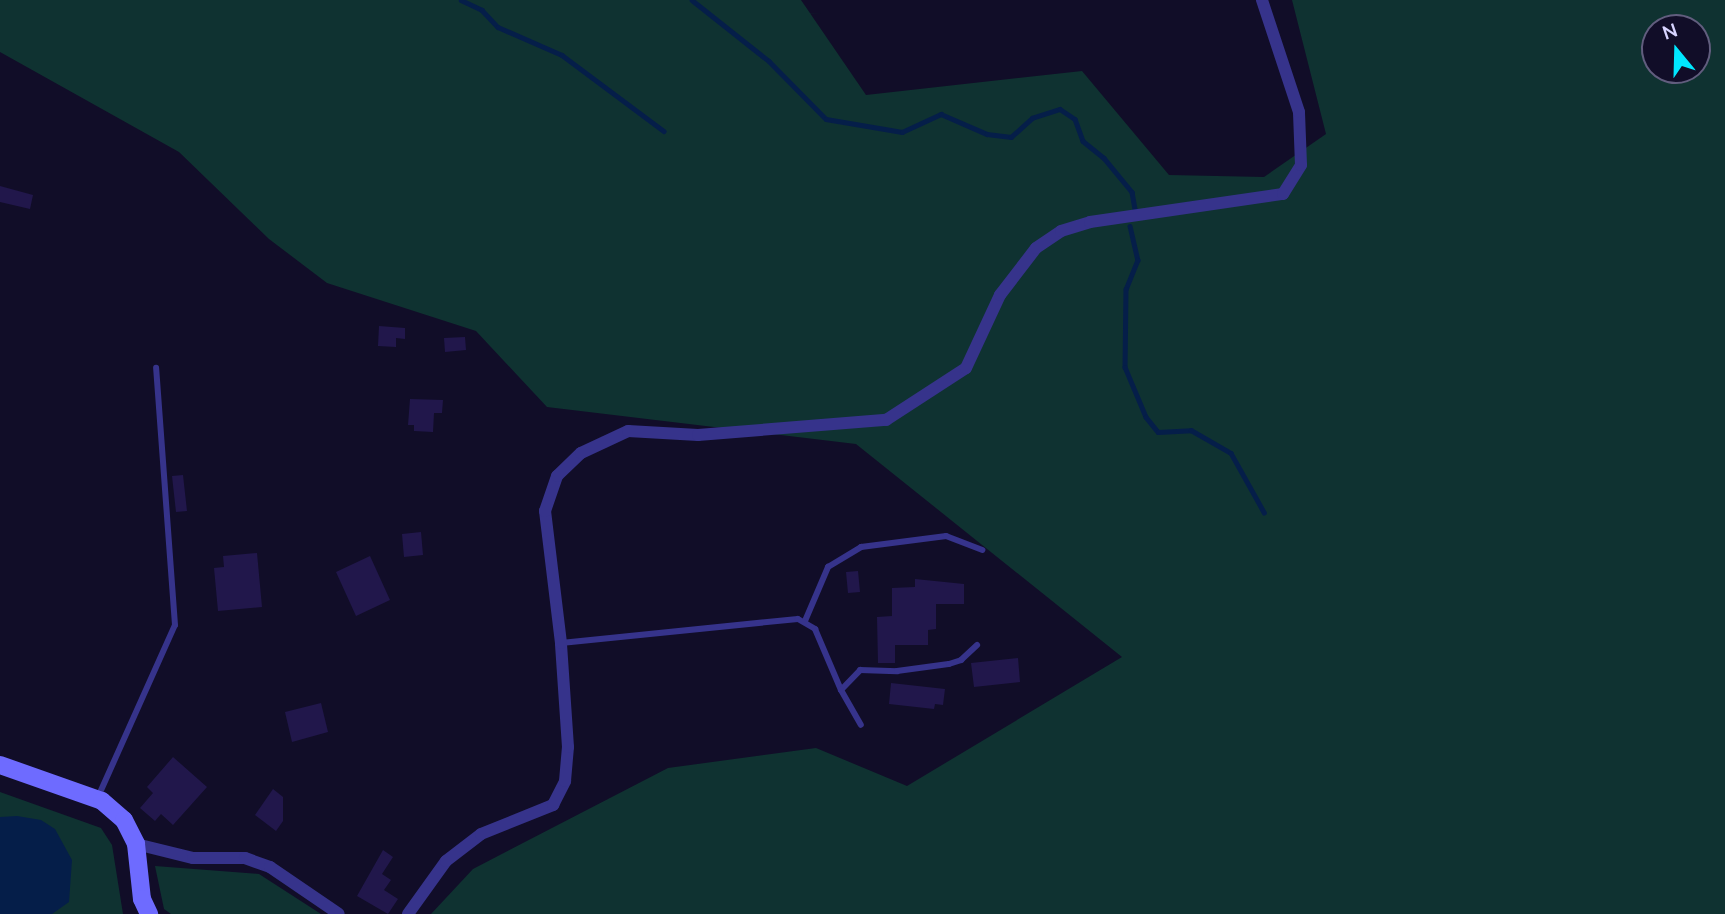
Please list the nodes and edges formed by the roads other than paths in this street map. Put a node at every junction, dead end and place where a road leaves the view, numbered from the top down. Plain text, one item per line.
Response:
1 (1262, 0) edge
2 (156, 368) dead end
3 (982, 550) dead end
4 (804, 621) junction
5 (561, 643) junction
6 (977, 645) dead end
7 (841, 690) junction
8 (861, 725) dead end
9 (0, 765) edge
10 (97, 799) junction
11 (136, 844) junction
12 (149, 914) edge
13 (339, 914) edge
14 (408, 914) edge

1 - 5 street
2 - 10 lane
3 - 4 lane
4 - 5 lane
4 - 7 lane
5 - 14 street
6 - 7 lane
7 - 8 lane
9 - 10 street
10 - 11 street
11 - 12 street
11 - 13 street

